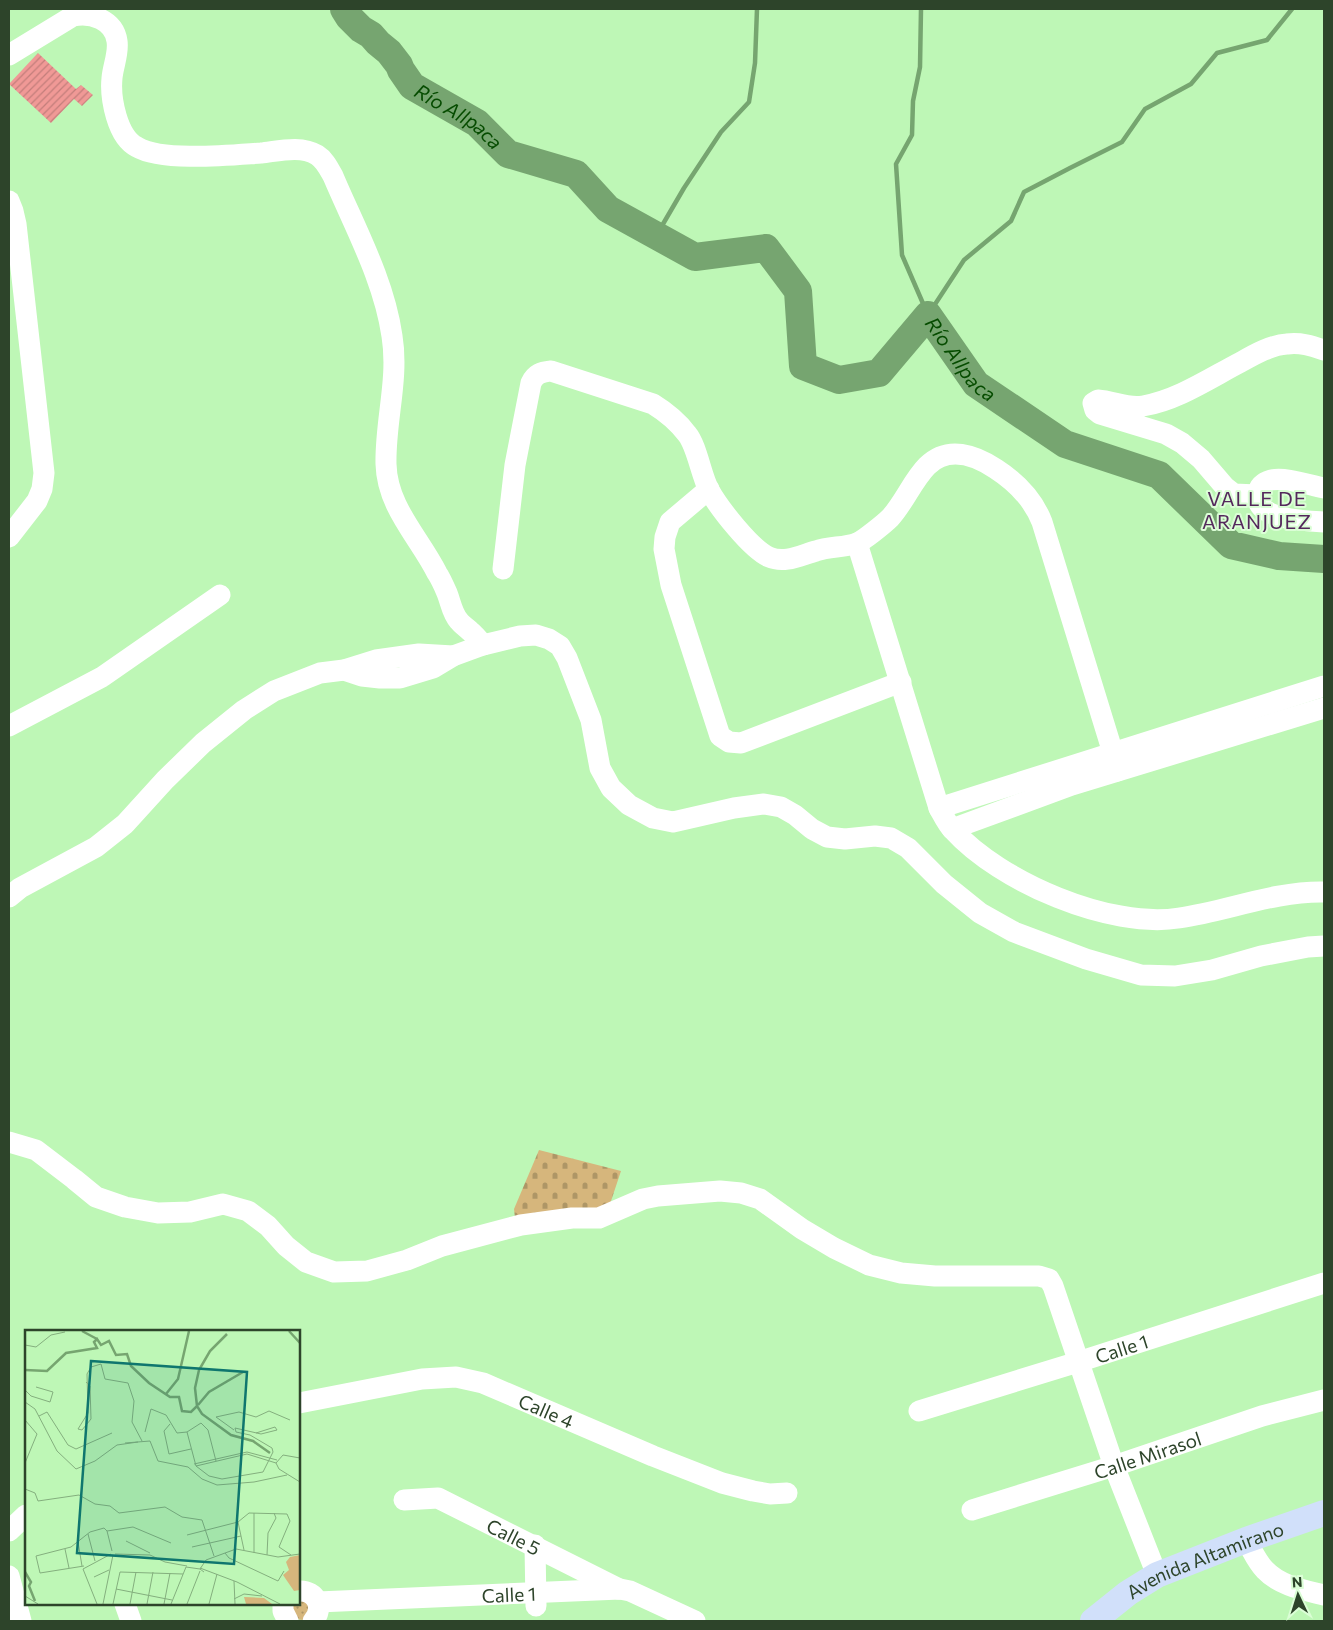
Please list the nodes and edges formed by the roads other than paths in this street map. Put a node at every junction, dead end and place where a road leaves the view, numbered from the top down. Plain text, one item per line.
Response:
1 (9, 55) edge
2 (9, 202) edge
3 (1324, 350) edge
4 (1324, 488) edge
5 (709, 490) junction
6 (1257, 495) junction
7 (1324, 522) edge
8 (9, 537) edge
9 (857, 543) junction
10 (503, 569) dead end
11 (220, 595) dead end
12 (483, 645) junction
13 (901, 682) junction
14 (1324, 686) edge
15 (1324, 708) edge
16 (9, 726) edge
17 (1115, 762) junction
18 (939, 808) junction
19 (952, 830) junction
20 (1324, 892) edge
21 (9, 897) edge
22 (1324, 946) edge
23 (9, 1142) edge
24 (1324, 1283) edge
25 (1078, 1362) junction
26 (1324, 1400) edge
27 (300, 1403) edge
28 (919, 1411) dead end
29 (1114, 1466) junction
30 (788, 1493) dead end
31 (404, 1500) dead end
32 (972, 1510) dead end
33 (1324, 1513) edge
34 (25, 1516) edge
35 (9, 1531) edge
36 (1246, 1540) junction
37 (535, 1546) junction
38 (1157, 1575) junction
39 (9, 1576) edge
40 (620, 1589) junction
41 (300, 1590) edge
42 (1324, 1595) edge
43 (536, 1600) junction
44 (125, 1605) edge
45 (316, 1613) edge
46 (21, 1621) edge
47 (131, 1621) edge
48 (662, 1621) edge
49 (695, 1621) edge
50 (1093, 1621) edge

1 - 12 street
2 - 8 street
3 - 6 street
4 - 6 street
5 - 9 street
5 - 10 street
5 - 13 street
6 - 7 street
9 - 13 street
9 - 17 street
11 - 16 street
12 - 21 street
12 - 22 street
13 - 18 street
14 - 17 street
15 - 17 street
17 - 18 street
17 - 19 street
18 - 19 street
19 - 20 street
23 - 25 street
24 - 25 street, Calle 1
25 - 28 street, Calle 1
25 - 29 street
26 - 29 street, Calle Mirasol
27 - 30 street, Calle 4
29 - 32 street, Calle Mirasol
29 - 38 street
31 - 37 street, Calle 5
33 - 36 main road, Avenida Altamirano
34 - 35 street
36 - 38 main road, Avenida Altamirano
36 - 42 street
37 - 40 street, Calle 5
37 - 43 street
38 - 50 main road, Avenida Altamirano
39 - 46 street
40 - 43 street, Calle 1
40 - 49 street, Calle 1
41 - 45 street
43 - 45 street, Calle 1
43 - 48 street, Calle 1
44 - 47 street

